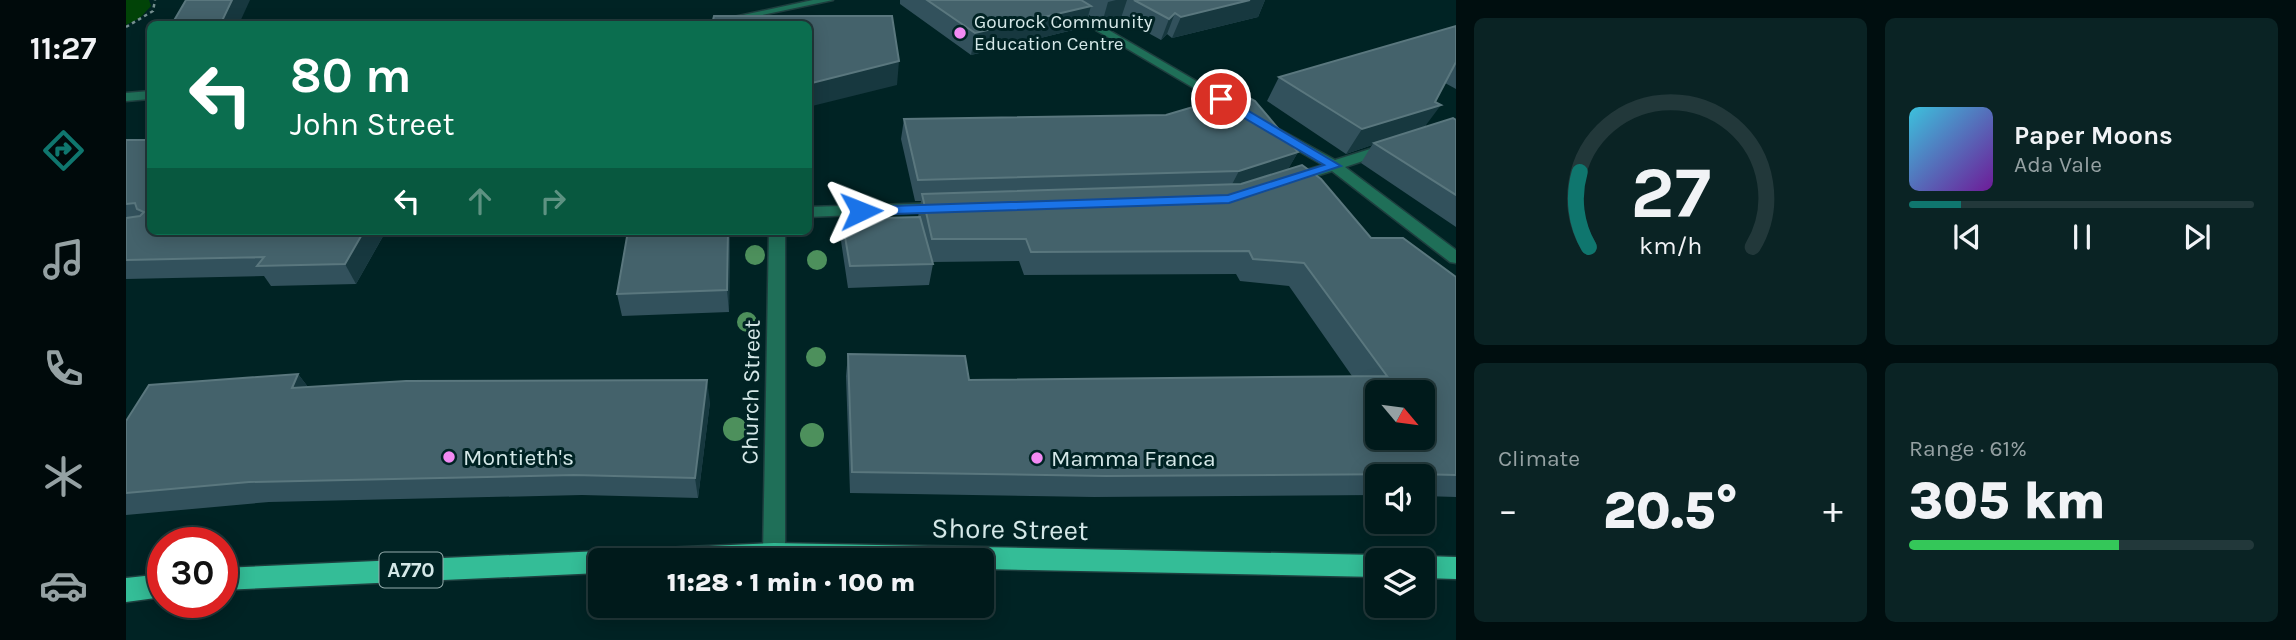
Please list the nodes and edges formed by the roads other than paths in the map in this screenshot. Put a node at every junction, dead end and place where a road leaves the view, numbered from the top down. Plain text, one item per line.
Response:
1 (758, 0) edge
2 (828, 0) edge
3 (1050, 0) edge
4 (771, 12) junction
5 (722, 21) edge
6 (147, 95) edge
7 (126, 97) edge
8 (1408, 142) edge
9 (1335, 166) junction
10 (1282, 183) edge
11 (958, 208) edge
12 (812, 212) edge
13 (777, 235) edge
14 (1456, 258) edge
15 (774, 548) edge
16 (994, 558) edge
17 (588, 563) edge
18 (1365, 566) edge
19 (1435, 567) edge
20 (1456, 568) edge
21 (238, 578) edge
22 (147, 587) edge
23 (126, 590) edge

1 - 4 street
2 - 4 street
3 - 9 street
4 - 5 street
6 - 7 street
8 - 9 street
9 - 10 street
9 - 14 street
11 - 12 street
13 - 15 street, Church Street
16 - 18 main road, Shore Street
17 - 21 main road, A770
19 - 20 main road
22 - 23 main road

